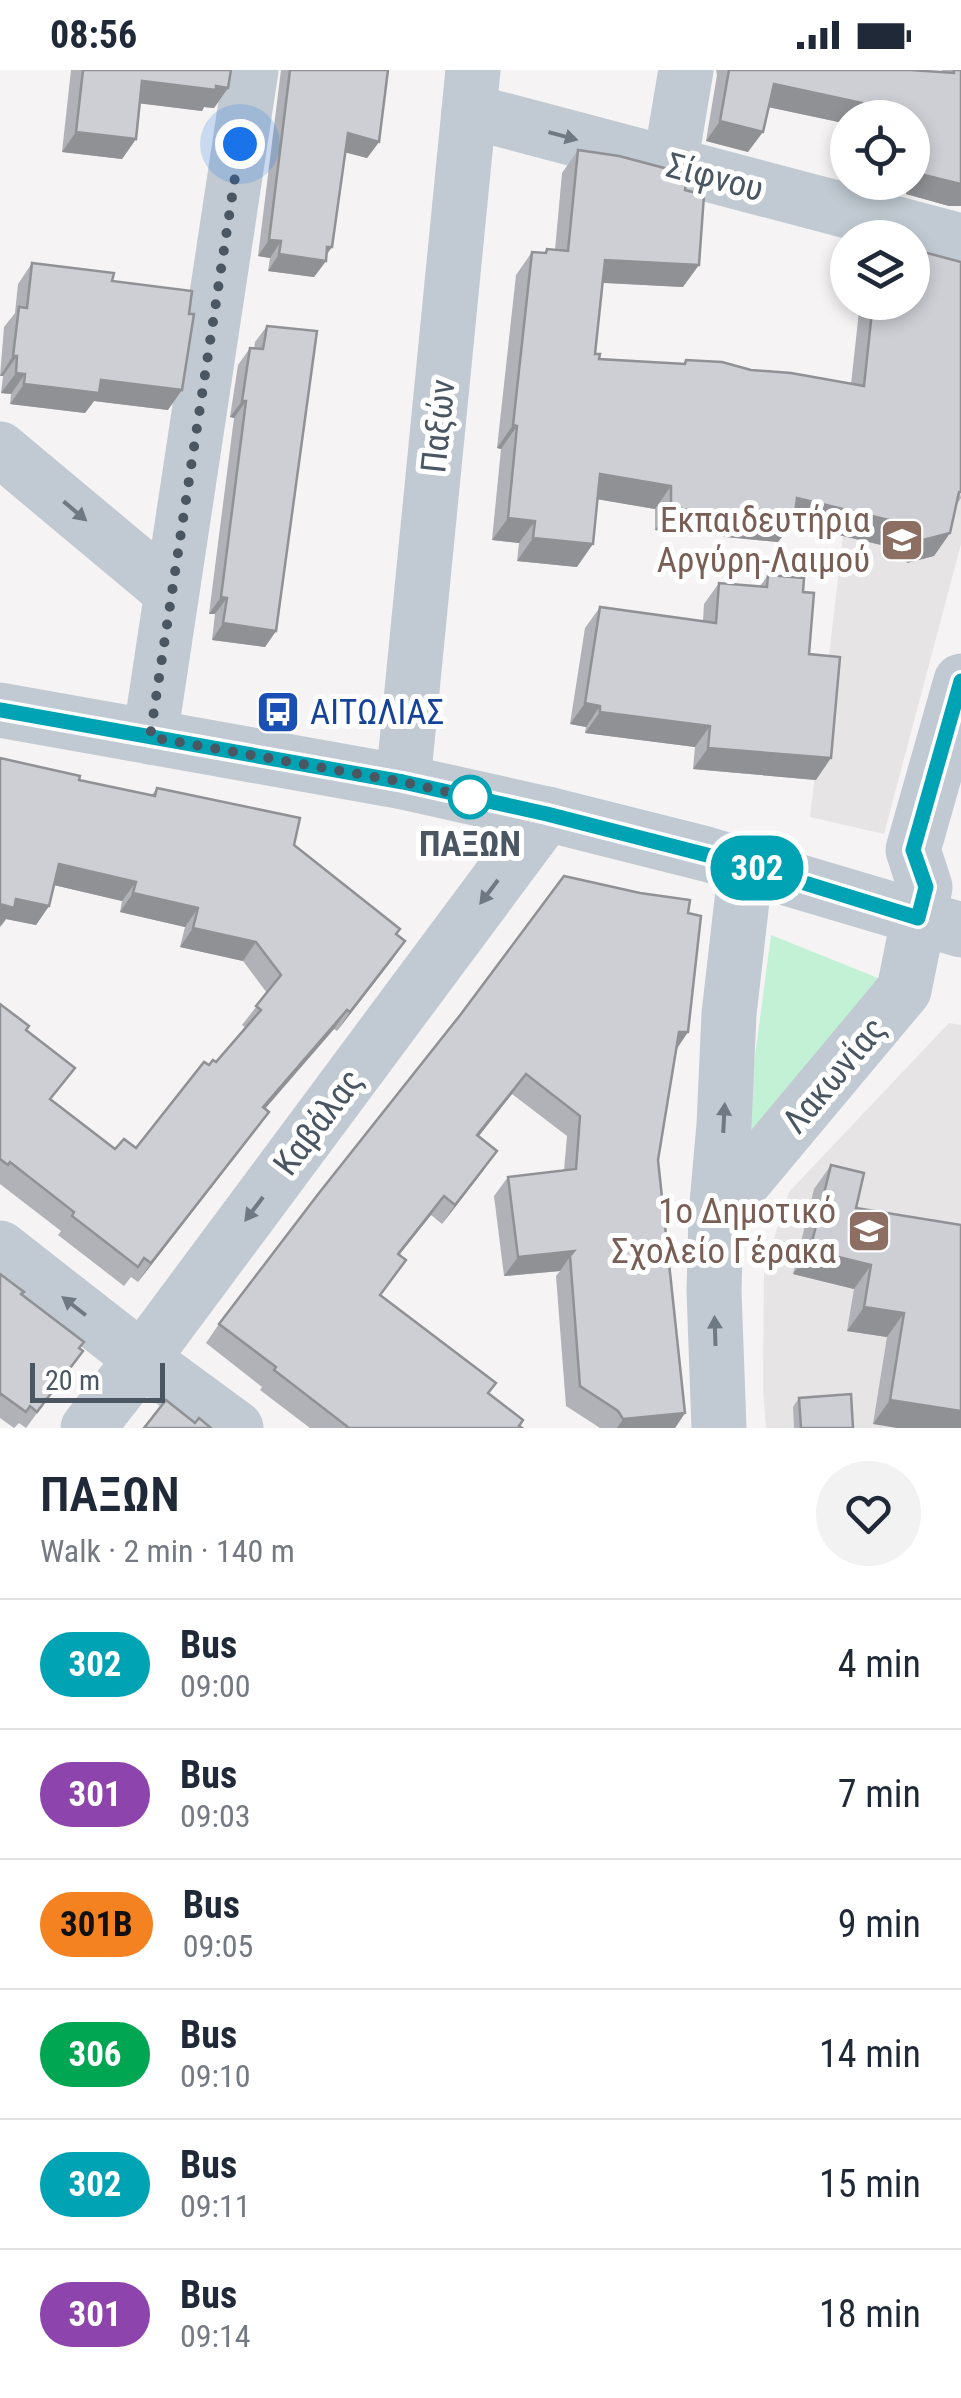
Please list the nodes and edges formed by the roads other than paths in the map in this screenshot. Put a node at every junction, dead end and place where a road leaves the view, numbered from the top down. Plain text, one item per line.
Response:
1 (251, 70) edge
2 (686, 70) edge
3 (470, 81) edge
4 (670, 165) junction
5 (961, 241) edge
6 (0, 449) edge
7 (171, 592) junction
8 (961, 681) edge
9 (0, 710) edge
10 (150, 737) junction
11 (403, 782) junction
12 (547, 814) junction
13 (746, 865) junction
14 (941, 898) edge
15 (716, 1215) junction
16 (0, 1248) edge
17 (142, 1359) junction
18 (88, 1428) edge
19 (236, 1428) edge
20 (720, 1428) edge

1 - 7 street
2 - 4 street
3 -> 4 street, Σίφνου
3 - 11 street, Παξών
4 - 5 street, Σίφνου
6 -> 7 street
7 - 10 street
8 - 14 street
9 - 10 street
10 - 11 street
11 - 12 street
12 - 13 street
12 -> 17 street, Καβάλας
13 - 14 street
15 -> 13 street, Λακωνίας
14 - 15 street, Λακωνίας
20 -> 15 street, Λακωνίας
17 -> 16 street
17 - 18 street, Καβάλας
17 - 19 street

